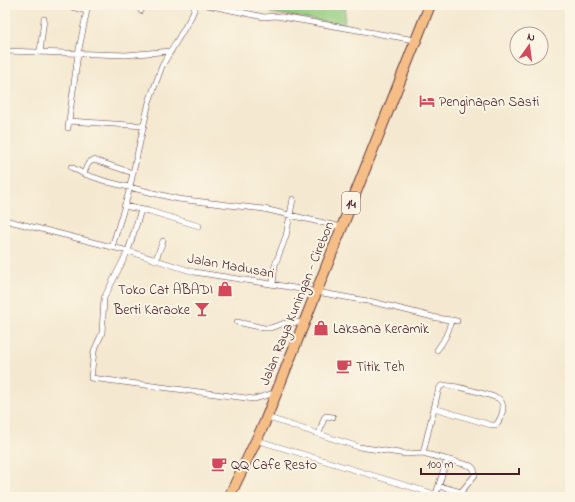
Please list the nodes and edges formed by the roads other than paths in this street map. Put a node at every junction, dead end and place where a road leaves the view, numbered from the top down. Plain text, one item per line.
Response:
1 (64, 5) edge
2 (88, 5) edge
3 (143, 5) edge
4 (196, 5) edge
5 (207, 5) edge
6 (430, 5) edge
7 (87, 11) junction
8 (141, 11) dead end
9 (44, 19) dead end
10 (415, 40) junction
11 (5, 51) edge
12 (171, 51) junction
13 (40, 52) junction
14 (78, 54) junction
15 (69, 122) junction
16 (144, 126) junction
17 (68, 128) dead end
18 (71, 167) dead end
19 (133, 173) junction
20 (84, 174) junction
21 (130, 188) junction
22 (293, 199) dead end
23 (124, 206) junction
24 (141, 210) junction
25 (289, 216) junction
26 (5, 220) edge
27 (199, 226) dead end
28 (341, 227) junction
29 (163, 241) dead end
30 (112, 247) junction
31 (128, 250) junction
32 (156, 259) junction
33 (273, 284) junction
34 (317, 292) junction
35 (451, 320) junction
36 (457, 321) dead end
37 (237, 322) dead end
38 (304, 322) junction
39 (437, 350) dead end
40 (271, 405) junction
41 (434, 408) junction
42 (333, 417) dead end
43 (319, 434) junction
44 (256, 440) junction
45 (423, 453) junction
46 (447, 459) junction
47 (439, 486) junction
48 (461, 492) junction
49 (436, 494) junction
50 (229, 497) edge
51 (444, 497) edge
52 (457, 497) edge

1 - 7 street
2 - 7 street
3 - 8 street
4 - 12 street
5 - 10 street
6 - 10 highway, Jalan Raya Kuningan - Cirebon / 14
7 - 14 street
9 - 13 street
10 - 28 highway, Jalan Raya Kuningan - Cirebon / 14
11 - 13 street
12 - 14 street
12 - 16 street
13 - 14 street
14 - 15 street
15 - 16 street
15 - 17 street
16 - 19 street
18 - 20 street
19 - 20 street
19 - 21 street
20 - 21 street
21 - 23 street
21 - 25 street
22 - 25 street
23 - 24 street
23 - 30 street
24 - 27 street
24 - 31 street
25 - 28 street
25 - 33 street
26 - 30 street, Jalan Madusari
28 - 34 highway, Jalan Raya Kuningan - Cirebon / 14
29 - 32 street
30 - 31 street, Jalan Madusari
31 - 32 street, Jalan Madusari
31 - 40 street
32 - 33 street, Jalan Madusari
33 - 34 street, Jalan Madusari
34 - 35 street, Jalan Madusari
34 - 38 highway, Jalan Raya Kuningan - Cirebon / 14
35 - 36 street, Jalan Madusari
35 - 39 street
37 - 38 street
38 - 40 highway, Jalan Raya Kuningan - Cirebon / 14
40 - 43 street
40 - 44 highway, Jalan Raya Kuningan - Cirebon / 14
41 - 41 street
41 - 45 street
42 - 43 street
43 - 45 street
44 - 49 street
44 - 50 highway, Jalan Raya Kuningan - Cirebon / 14
45 - 46 street
46 - 47 street
46 - 48 street
47 - 48 street
47 - 49 street
48 - 52 street
49 - 51 street

